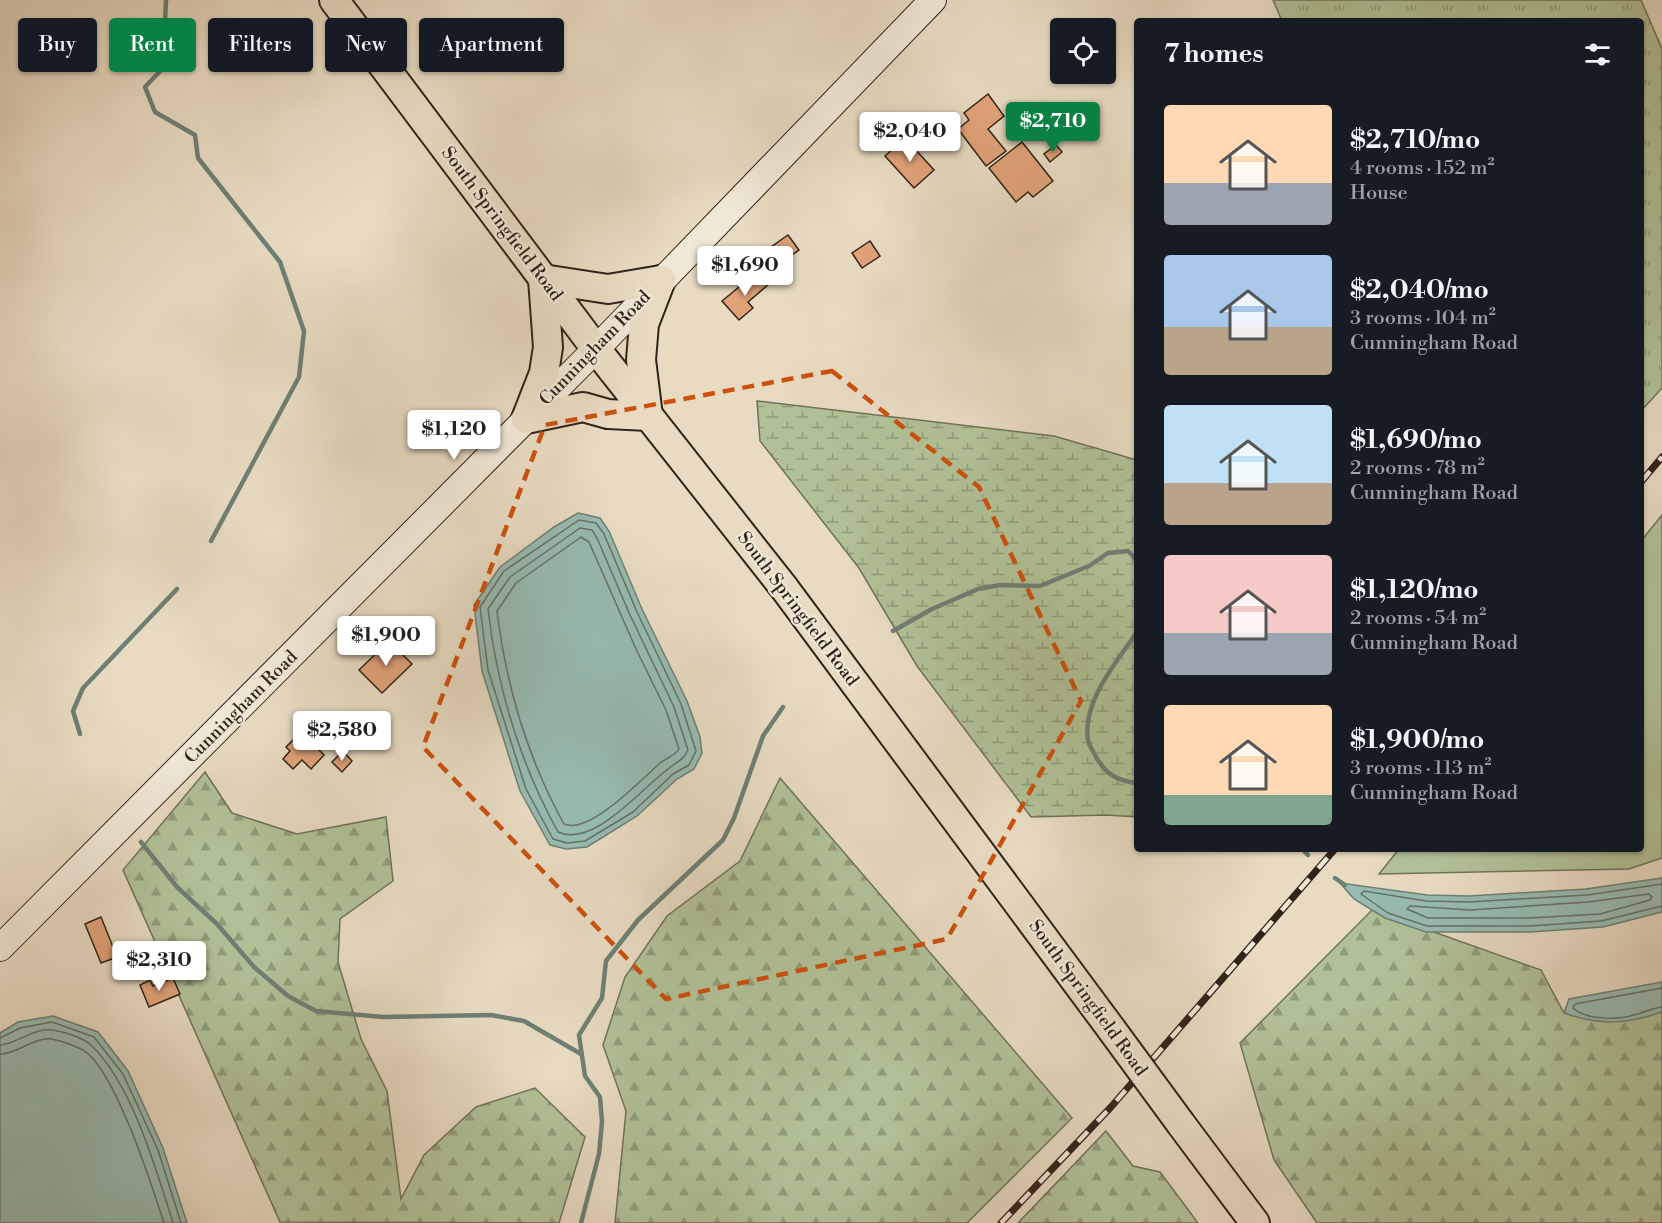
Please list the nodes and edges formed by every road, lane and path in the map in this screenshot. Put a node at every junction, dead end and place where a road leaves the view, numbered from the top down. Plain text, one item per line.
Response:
1 (334, 0) edge
2 (933, 0) edge
3 (543, 279) junction
4 (661, 280) junction
5 (596, 349) junction
6 (648, 416) junction
7 (526, 419) junction
8 (0, 948) edge
9 (1255, 1223) edge

1 - 3 main road, South Springfield Road
2 - 4 main road, Cunningham Road
3 - 4 main road
3 - 5 main road, South Springfield Road
3 - 7 main road
4 - 5 main road, Cunningham Road
4 - 6 main road
5 - 6 main road, South Springfield Road
5 - 7 main road, Cunningham Road
6 - 7 main road
6 - 9 main road, South Springfield Road, bridge
7 - 8 main road, Cunningham Road

